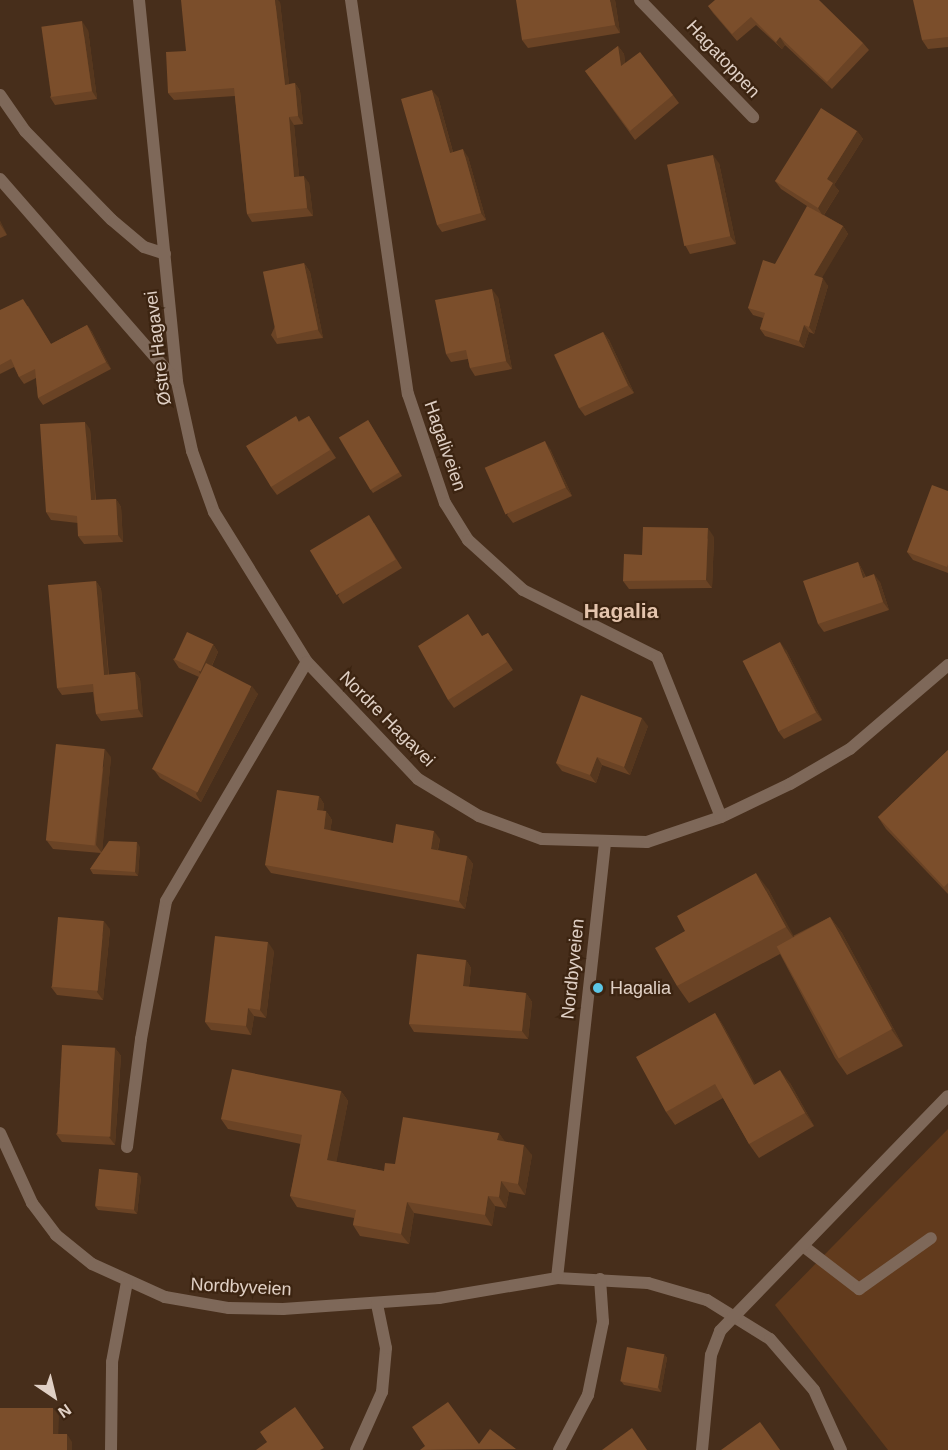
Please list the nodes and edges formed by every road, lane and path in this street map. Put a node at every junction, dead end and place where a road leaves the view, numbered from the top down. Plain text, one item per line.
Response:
1 (139, 0) edge
2 (351, 0) edge
3 (640, 0) edge
4 (0, 95) edge
5 (753, 117) dead end
6 (0, 179) edge
7 (165, 254) junction
8 (177, 382) junction
9 (307, 662) junction
10 (948, 665) edge
11 (721, 817) junction
12 (605, 843) junction
13 (948, 1096) edge
14 (0, 1133) edge
15 (127, 1147) dead end
16 (931, 1238) dead end
17 (803, 1246) junction
18 (557, 1278) junction
19 (600, 1279) junction
20 (127, 1282) junction
21 (377, 1305) junction
22 (735, 1316) junction
23 (111, 1450) edge
24 (356, 1450) edge
25 (559, 1450) edge
26 (702, 1450) edge
27 (841, 1450) edge

1 - 7 street, Østre Hagavei
2 - 11 street, Hagaliveien
3 - 5 street, Hagatoppen
4 - 7 street
6 - 8 street
7 - 8 street, Østre Hagavei
8 - 9 street, Østre Hagavei
9 - 12 street, Nordre Hagavei
9 - 15 street
10 - 11 street, Nordre Hagavei
11 - 12 street, Nordre Hagavei
12 - 18 street, Nordbyveien
13 - 17 street
14 - 20 street, Nordbyveien
16 - 17 street
17 - 22 street
18 - 19 street, Nordbyveien
18 - 21 street, Nordbyveien
19 - 22 street, Nordbyveien
19 - 25 street
20 - 21 street, Nordbyveien
20 - 23 street
21 - 24 street
22 - 26 street
22 - 27 street, Nordbyveien

